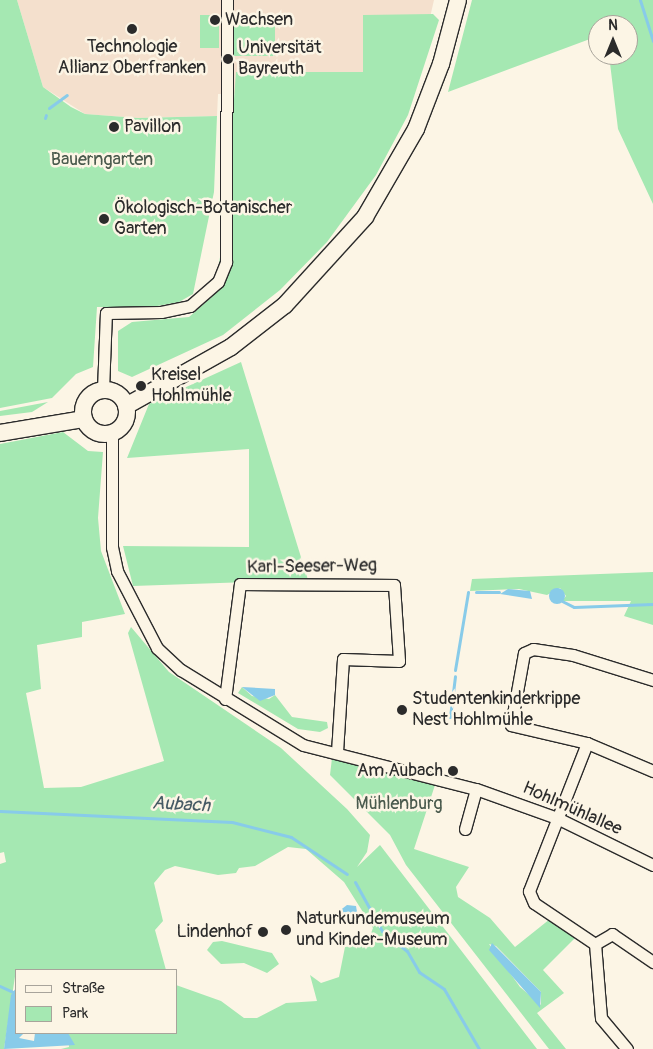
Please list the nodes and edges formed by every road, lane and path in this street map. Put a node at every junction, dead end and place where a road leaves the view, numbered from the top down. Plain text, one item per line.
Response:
1 (226, 0) edge
2 (458, 0) edge
3 (103, 390) junction
4 (126, 406) junction
5 (84, 419) junction
6 (112, 432) junction
7 (0, 433) edge
8 (653, 680) edge
9 (225, 699) junction
10 (587, 743) junction
11 (337, 752) junction
12 (653, 770) edge
13 (476, 789) junction
14 (557, 818) junction
15 (465, 829) dead end
16 (653, 865) edge
17 (595, 944) junction
18 (653, 962) edge
19 (627, 1049) edge

1 - 3 street
2 - 4 main road
3 - 4 main road
3 - 5 main road
4 - 6 main road
5 - 6 main road
5 - 7 main road
6 - 9 street, Hohlmühlallee
8 - 10 street
9 - 11 street, Hohlmühlallee
9 - 11 street, Karl-Seeser-Weg
10 - 12 street
10 - 14 street
11 - 13 street, Hohlmühlallee
13 - 14 street, Hohlmühlallee
13 - 15 street
14 - 16 street, Hohlmühlallee
14 - 17 street
17 - 18 street
17 - 19 street

